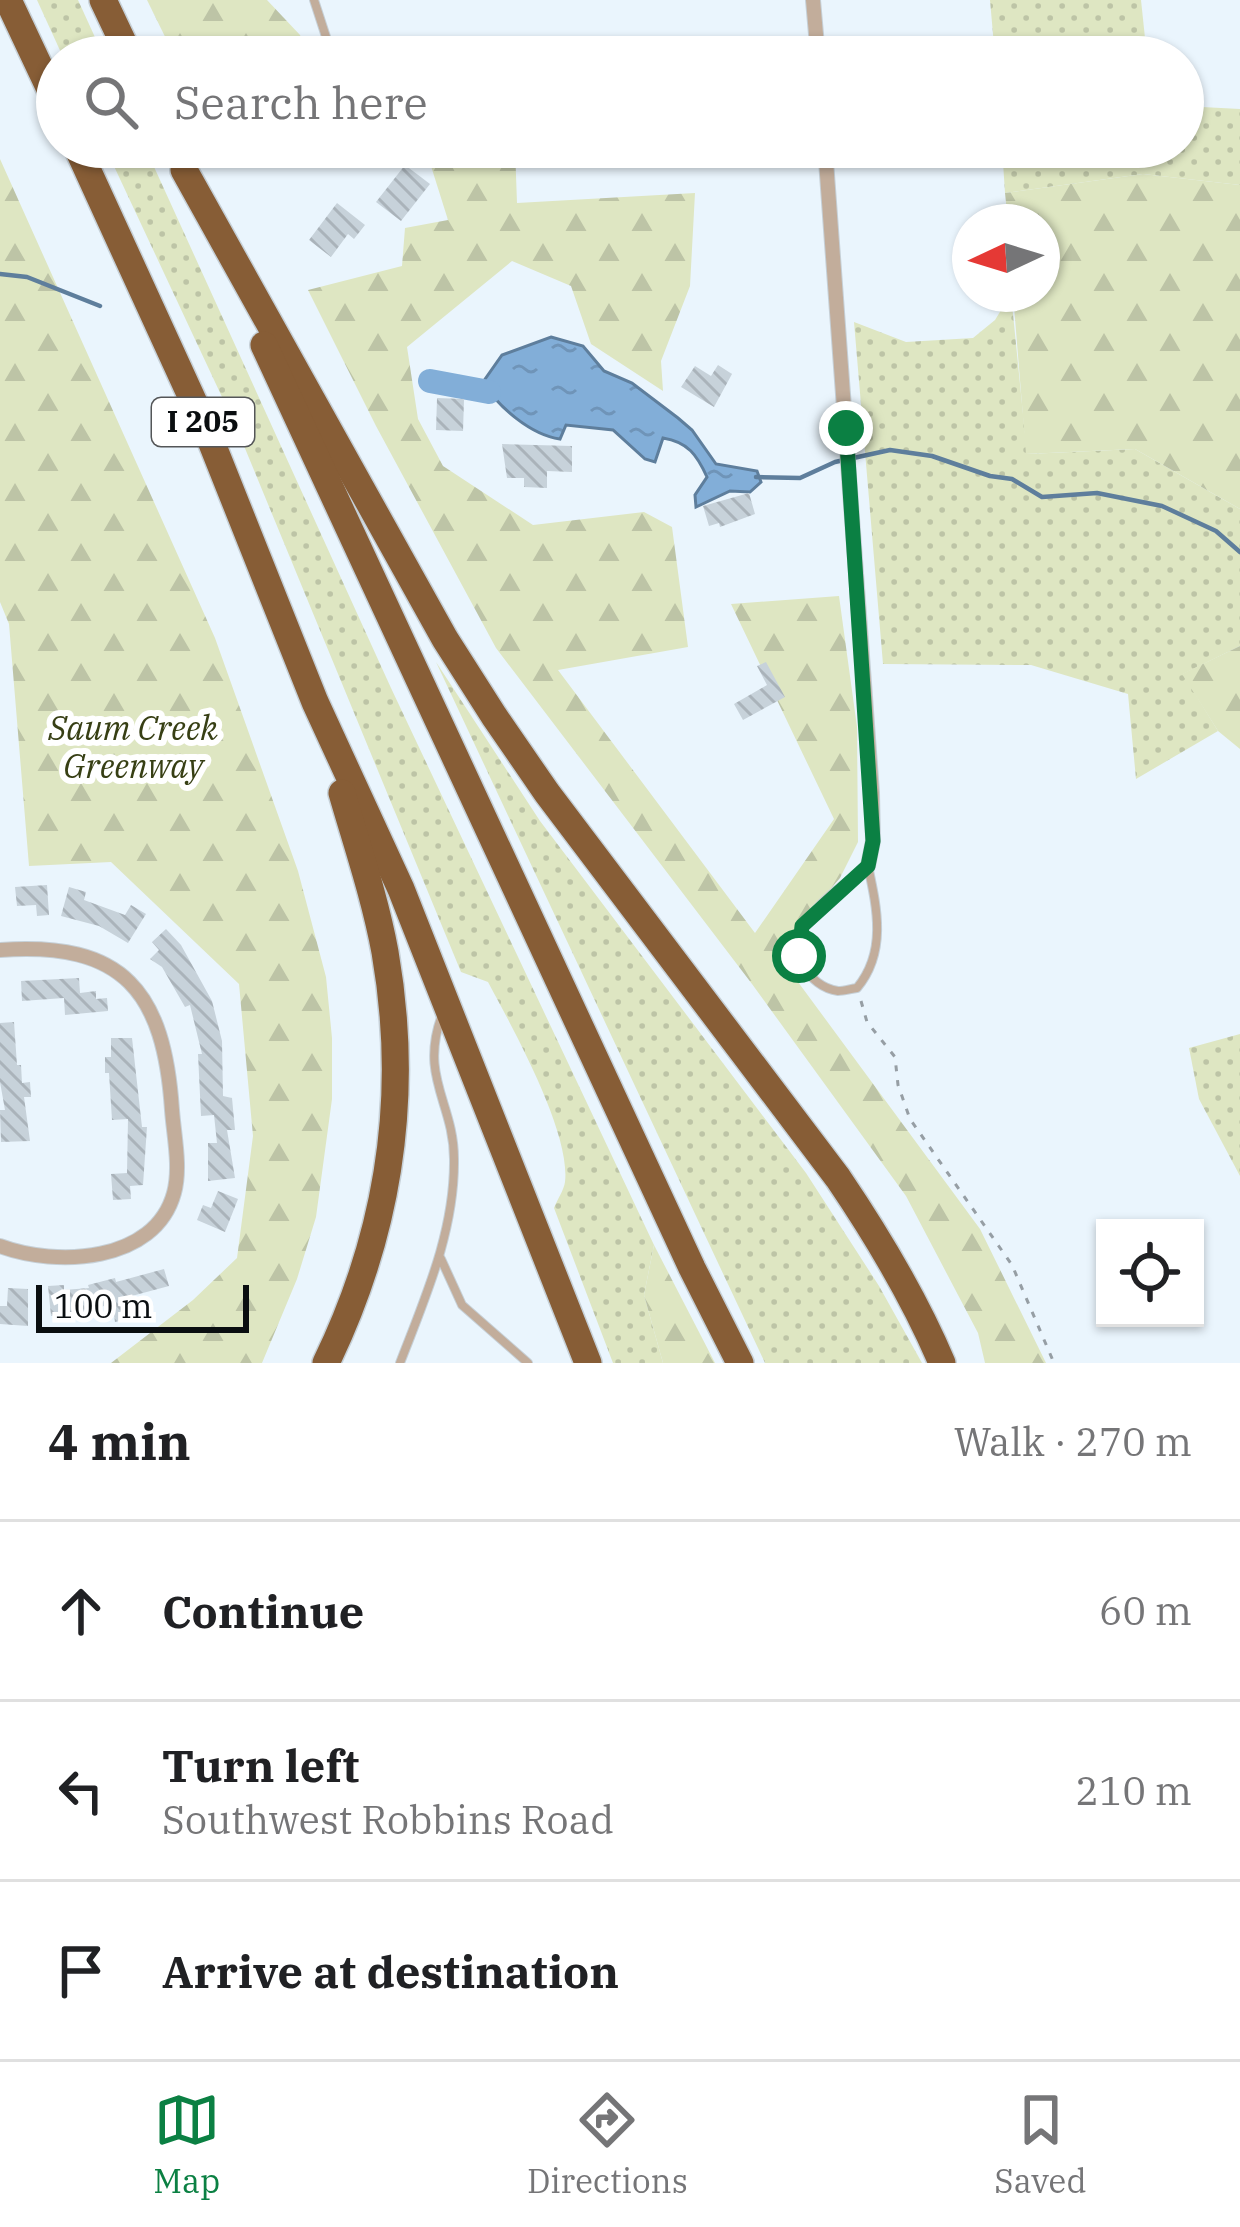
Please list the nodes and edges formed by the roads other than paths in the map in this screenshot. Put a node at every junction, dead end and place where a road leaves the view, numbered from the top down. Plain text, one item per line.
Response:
1 (8, 0) edge
2 (103, 0) edge
3 (314, 0) edge
4 (813, 0) edge
5 (120, 36) edge
6 (326, 36) edge
7 (816, 36) edge
8 (36, 59) edge
9 (87, 168) edge
10 (183, 168) edge
11 (184, 168) edge
12 (827, 168) edge
13 (315, 702) junction
14 (868, 866) junction
15 (0, 950) edge
16 (447, 1003) junction
17 (0, 1246) edge
18 (440, 1258) junction
19 (326, 1363) edge
20 (400, 1363) edge
21 (527, 1363) edge
22 (588, 1363) edge
23 (740, 1363) edge
24 (942, 1363) edge

1 - 8 highway
2 - 5 highway
3 - 6 lane
4 - 7 street
9 - 13 highway, I 205
10 - 23 highway
11 - 24 highway
12 - 14 street
13 - 16 highway
13 - 19 highway
14 - 14 lane
15 - 17 street
16 - 18 lane
16 - 22 highway
18 - 20 lane
18 - 21 lane

